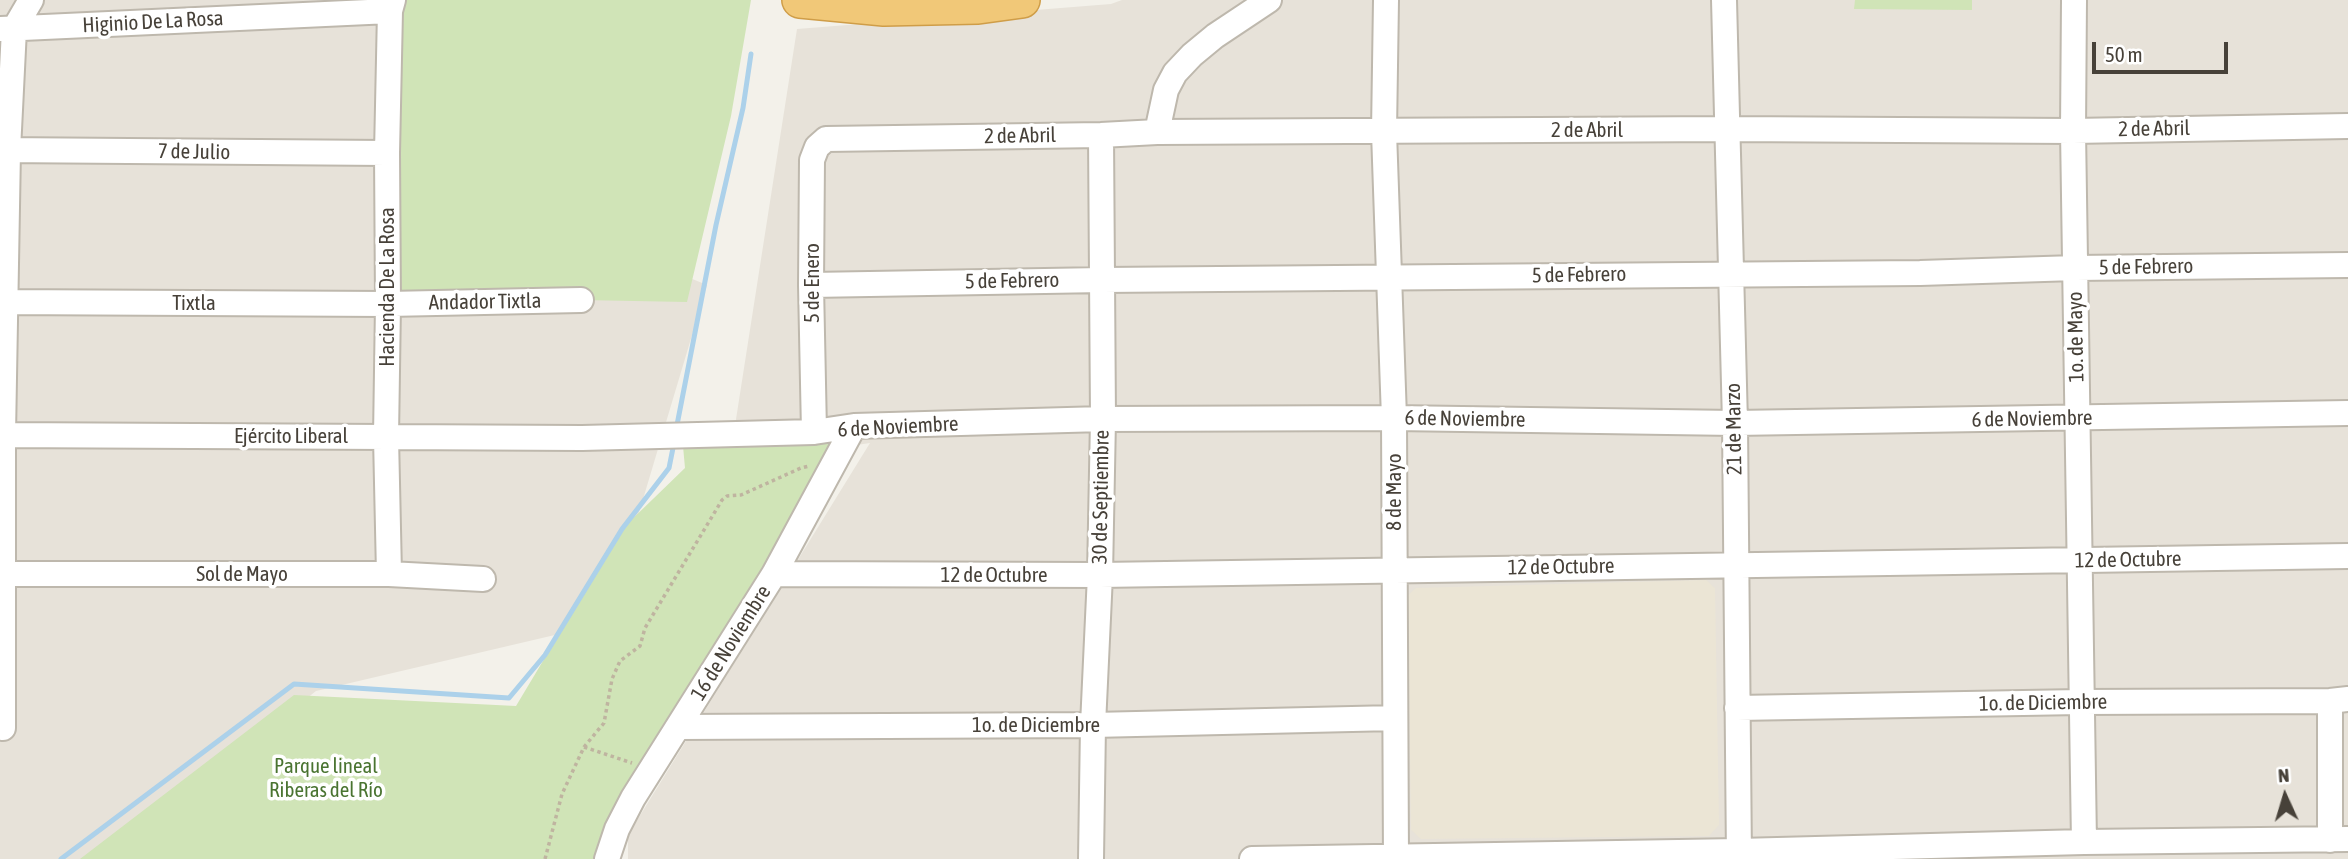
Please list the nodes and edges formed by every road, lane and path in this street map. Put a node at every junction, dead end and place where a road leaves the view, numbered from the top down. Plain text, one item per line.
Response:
1 (31, 0) edge
2 (800, 0) edge
3 (1022, 0) edge
4 (1269, 0) edge
5 (1386, 0) edge
6 (1724, 0) edge
7 (2074, 0) edge
8 (391, 6) edge
9 (7, 29) edge
10 (2348, 126) edge
11 (1728, 129) junction
12 (2073, 131) junction
13 (1157, 132) junction
14 (1384, 132) junction
15 (1101, 135) junction
16 (826, 139) joint
17 (4, 150) edge
18 (387, 153) junction
19 (2348, 265) edge
20 (2075, 268) junction
21 (1732, 273) junction
22 (1388, 278) junction
23 (1102, 279) junction
24 (811, 285) junction
25 (581, 300) dead end
26 (3, 302) edge
27 (388, 304) junction
28 (2348, 414) edge
29 (1394, 418) junction
30 (1103, 419) junction
31 (2077, 419) junction
32 (1735, 423) junction
33 (854, 426) junction
34 (814, 432) junction
35 (2, 435) edge
36 (386, 437) junction
37 (582, 438) joint
38 (836, 461) junction
39 (2348, 556) edge
40 (2080, 561) junction
41 (1735, 565) junction
42 (1394, 570) junction
43 (2, 574) edge
44 (388, 574) junction
45 (775, 574) junction
46 (1100, 575) junction
47 (483, 579) dead end
48 (2339, 700) edge
49 (2080, 702) junction
50 (1737, 708) junction
51 (1395, 718) junction
52 (1093, 725) junction
53 (678, 727) junction
54 (4, 728) dead end
55 (584, 747) junction
56 (651, 769) junction
57 (2339, 840) edge
58 (2084, 842) junction
59 (2233, 850) edge
60 (2014, 851) edge
61 (1739, 855) edge
62 (1396, 858) edge
63 (545, 859) edge
64 (607, 859) edge
65 (1091, 859) edge
66 (1252, 859) edge

1 - 9 street
2 - 3 highway
4 - 13 street
5 - 14 street, 8 de Mayo
6 - 11 street, 21 de Marzo
7 - 12 street, 1o. de Mayo
8 - 9 street, Higinio De La Rosa
8 - 18 street, Hacienda De La Rosa
9 - 17 street
10 - 12 street, 2 de Abril
11 - 12 street, 2 de Abril
11 - 14 street, 2 de Abril
11 - 21 street, 21 de Marzo
12 - 20 street, 1o. de Mayo
13 - 14 street, 2 de Abril
13 - 15 street, 2 de Abril
14 - 22 street, 8 de Mayo
15 - 16 street, 2 de Abril
15 - 23 street, 30 de Septiembre
16 - 24 street, 5 de Enero
17 - 18 street, 7 de Julio
17 - 26 street
18 - 27 street, Hacienda De La Rosa
19 - 20 street, 5 de Febrero
20 - 21 street, 5 de Febrero
20 - 31 street, 1o. de Mayo
21 - 22 street, 5 de Febrero
21 - 32 street, 21 de Marzo
22 - 23 street, 5 de Febrero
22 - 29 street, 8 de Mayo
23 - 24 street, 5 de Febrero
23 - 30 street, 30 de Septiembre
24 - 34 street, 5 de Enero
25 - 27 street, Andador Tixtla
26 - 27 street, Tixtla
26 - 35 street
27 - 36 street, Hacienda De La Rosa
28 - 31 street, 6 de Noviembre
29 - 30 street, 6 de Noviembre
29 - 32 street, 6 de Noviembre
29 - 42 street, 8 de Mayo
30 - 33 street, 6 de Noviembre
30 - 46 street, 30 de Septiembre
31 - 32 street, 6 de Noviembre
31 - 40 street, 1o. de Mayo
32 - 41 street, 21 de Marzo
33 - 34 street, 6 de Noviembre
33 - 38 street, 16 de Noviembre
34 - 37 street, 6 de Noviembre
35 - 36 street, Ejército Liberal
35 - 43 street
36 - 37 street, Ejército Liberal
36 - 44 street, Hacienda De La Rosa
38 - 45 street, 16 de Noviembre
38 - 55 path
39 - 40 street, 12 de Octubre
40 - 41 street, 12 de Octubre
40 - 49 street, 1o. de Mayo
41 - 42 street, 12 de Octubre
41 - 50 street, 21 de Marzo
42 - 46 street, 12 de Octubre
42 - 51 street, 8 de Mayo
43 - 44 street, Sol de Mayo
43 - 54 street
44 - 47 street, Sol de Mayo
45 - 46 street, 12 de Octubre
45 - 53 street, 16 de Noviembre
46 - 52 street, 30 de Septiembre
48 - 49 street, 1o. de Diciembre
48 - 57 street
49 - 50 street, 1o. de Diciembre
49 - 58 street, 1o. de Mayo
50 - 61 street, 21 de Marzo
51 - 52 street, 1o. de Diciembre
51 - 62 street, 8 de Mayo
52 - 53 street, 1o. de Diciembre
52 - 65 street, 30 de Septiembre
53 - 56 street, 16 de Noviembre
55 - 56 path
55 - 63 path
56 - 64 street, 16 de Noviembre
57 - 59 street
58 - 59 street
58 - 60 street
60 - 61 street
61 - 62 street
62 - 66 street

